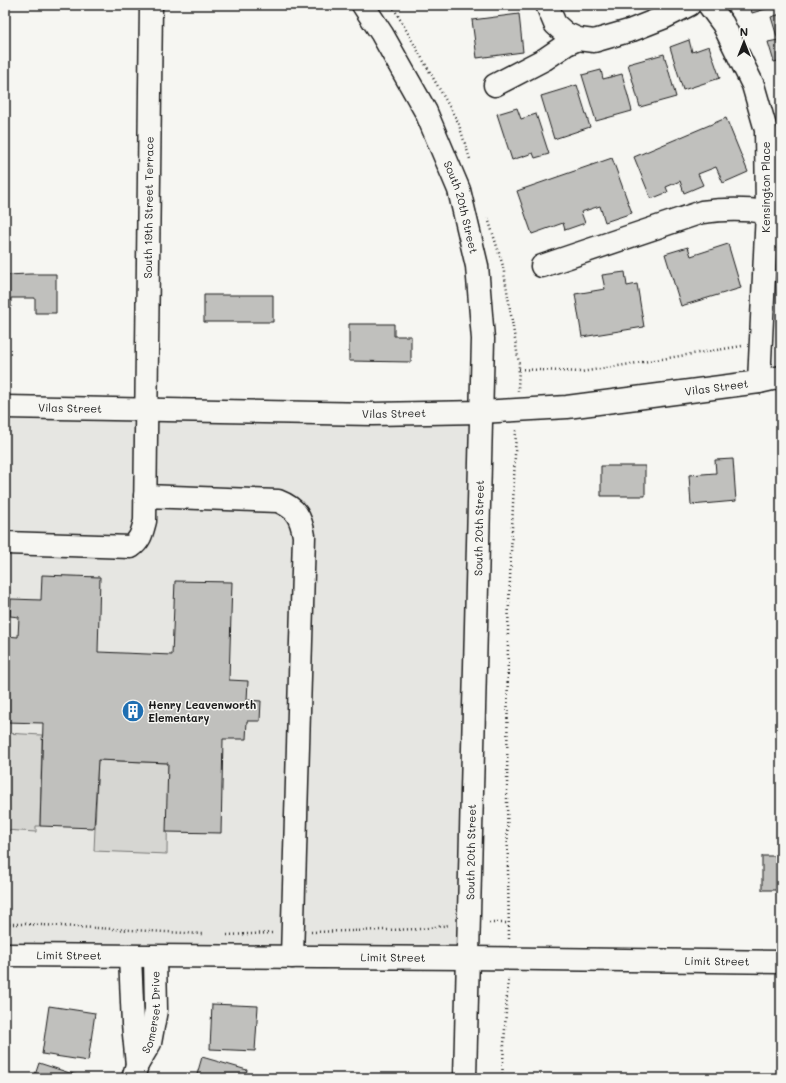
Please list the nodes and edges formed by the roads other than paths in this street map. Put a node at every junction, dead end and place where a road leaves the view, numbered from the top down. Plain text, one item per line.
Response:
1 (151, 5) edge
2 (362, 5) edge
3 (547, 5) edge
4 (690, 5) edge
5 (709, 5) edge
6 (578, 38) junction
7 (494, 85) dead end
8 (767, 212) junction
9 (542, 266) dead end
10 (781, 377) edge
11 (759, 382) junction
12 (5, 406) edge
13 (146, 410) junction
14 (481, 412) junction
15 (145, 496) junction
16 (5, 542) edge
17 (5, 956) edge
18 (130, 957) junction
19 (155, 957) junction
20 (292, 958) junction
21 (468, 958) junction
22 (781, 962) edge
23 (135, 1071) edge
24 (466, 1078) edge

1 - 13 street, South 19th Street Terrace
2 - 14 street, South 20th Street
3 - 6 street
4 - 6 street
5 - 8 street, Kensington Place
6 - 7 street
8 - 9 street
8 - 11 street, Kensington Place
10 - 11 street, Vilas Street
11 - 14 street, Vilas Street
12 - 13 street, Vilas Street
13 - 14 street, Vilas Street
13 - 15 street, South 19th Street Terrace
14 - 21 street, South 20th Street
15 - 16 street, South 19th Street Terrace
15 - 20 street
17 - 18 street, Limit Street
18 - 19 street, Limit Street
18 - 23 street, Somerset Drive
19 - 20 street, Limit Street
19 - 23 street, Somerset Drive
20 - 21 street, Limit Street
21 - 22 street, Limit Street
21 - 24 street, South 20th Street

